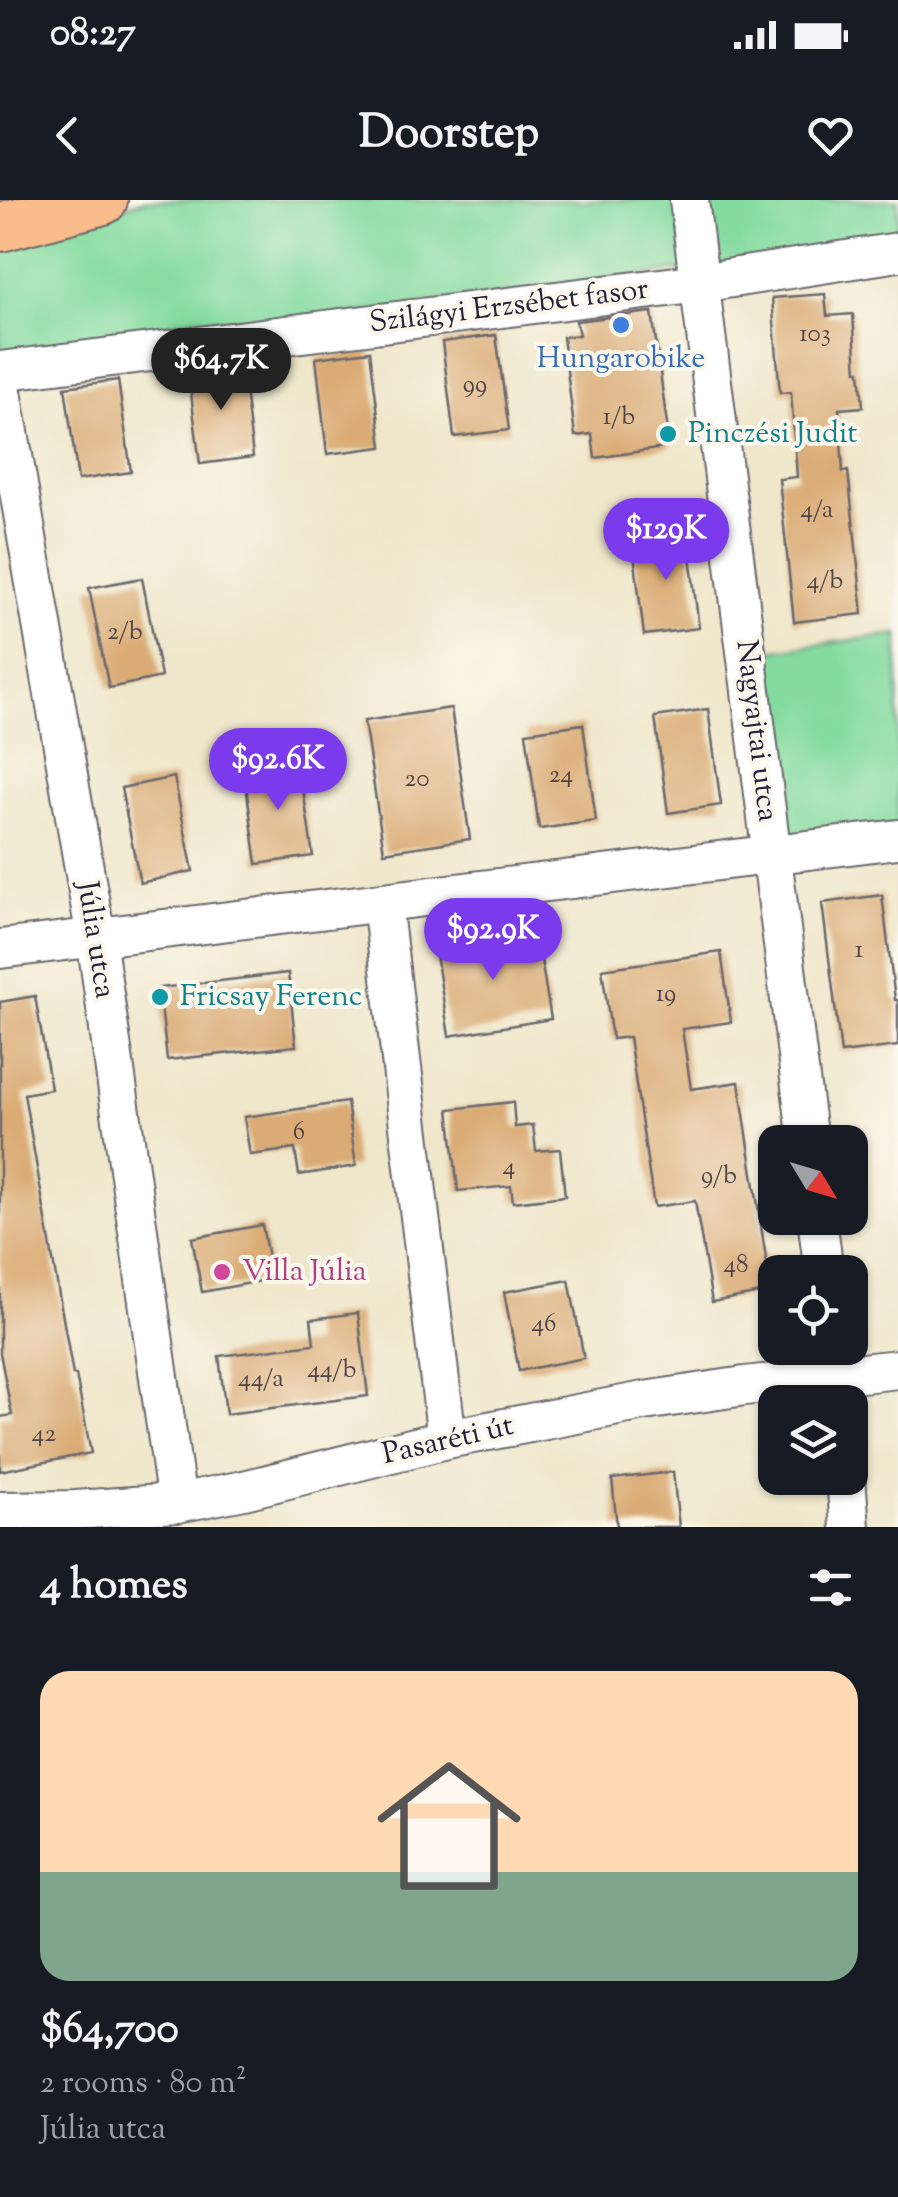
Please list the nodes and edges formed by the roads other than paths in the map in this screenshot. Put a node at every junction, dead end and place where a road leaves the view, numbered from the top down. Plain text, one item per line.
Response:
1 (104, 200) edge
2 (690, 200) edge
3 (0, 228) edge
4 (898, 252) edge
5 (700, 284) junction
6 (0, 371) edge
7 (0, 380) edge
8 (898, 840) edge
9 (772, 854) junction
10 (382, 902) junction
11 (96, 938) junction
12 (0, 949) edge
13 (806, 1125) edge
14 (898, 1369) edge
15 (836, 1375) edge
16 (447, 1439) junction
17 (847, 1495) edge
18 (177, 1503) junction
19 (0, 1511) edge
20 (76, 1518) edge
21 (850, 1527) edge

1 - 3 main road
2 - 5 street, Nagyajtai utca
4 - 5 street, Szilágyi Erzsébet fasor
5 - 6 street, Szilágyi Erzsébet fasor
5 - 9 street, Nagyajtai utca
7 - 11 street, Júlia utca
8 - 9 street
9 - 10 street
9 - 13 street, Nagyajtai utca
10 - 11 street
10 - 16 street
11 - 12 street
11 - 18 street, Júlia utca
14 - 15 street, Pasaréti út
15 - 16 street, Pasaréti út
16 - 18 street, Pasaréti út
17 - 21 street
18 - 20 street, Pasaréti út
19 - 20 street, Pasaréti út

